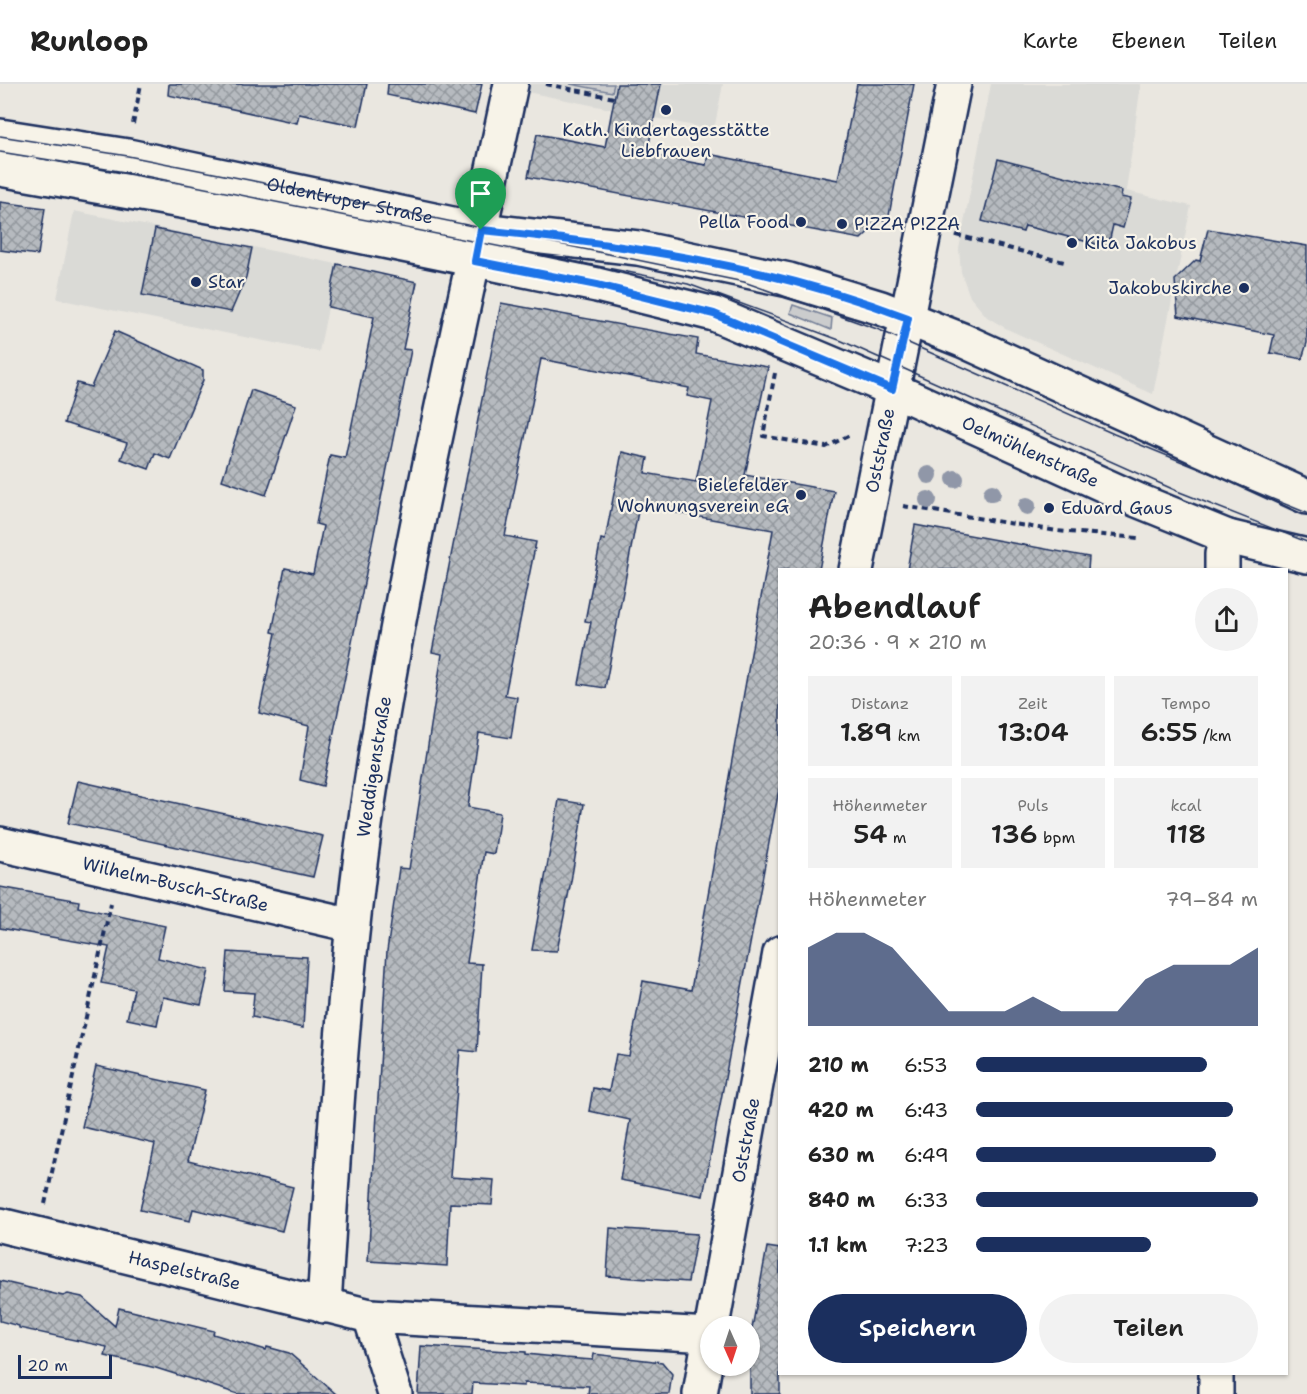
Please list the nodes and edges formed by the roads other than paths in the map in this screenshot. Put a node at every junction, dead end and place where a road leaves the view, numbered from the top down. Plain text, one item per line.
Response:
1 (511, 84) edge
2 (954, 84) edge
3 (0, 136) edge
4 (0, 169) edge
5 (479, 243) junction
6 (908, 318) junction
7 (892, 389) junction
8 (1307, 497) edge
9 (1228, 537) junction
10 (1307, 556) edge
11 (856, 568) edge
12 (1222, 568) edge
13 (0, 844) edge
14 (352, 925) junction
15 (778, 964) edge
16 (0, 1225) edge
17 (324, 1306) junction
18 (370, 1316) junction
19 (714, 1316) edge
20 (700, 1330) edge
21 (1216, 1375) edge
22 (703, 1376) edge
23 (394, 1394) edge
24 (700, 1394) edge
25 (1215, 1394) edge

1 - 5 street, Weddigenstraße
2 - 6 street, Oststraße
3 - 5 street, Oldentruper Straße
4 - 5 street, Oldentruper Straße
5 - 6 street, Oldentruper Straße
5 - 7 street, Oldentruper Straße
5 - 14 street, Weddigenstraße
6 - 7 street, Oststraße
6 - 8 street
7 - 9 street, Oelmühlenstraße
7 - 11 street, Oststraße
9 - 10 street, Oelmühlenstraße
9 - 12 street
13 - 14 street, Wilhelm-Busch-Straße
14 - 17 street, Weddigenstraße
15 - 19 street, Oststraße
16 - 17 street, Haspelstraße
17 - 18 street, Haspelstraße
18 - 20 street, Haspelstraße
18 - 23 street
21 - 25 street
22 - 24 street, Oststraße

